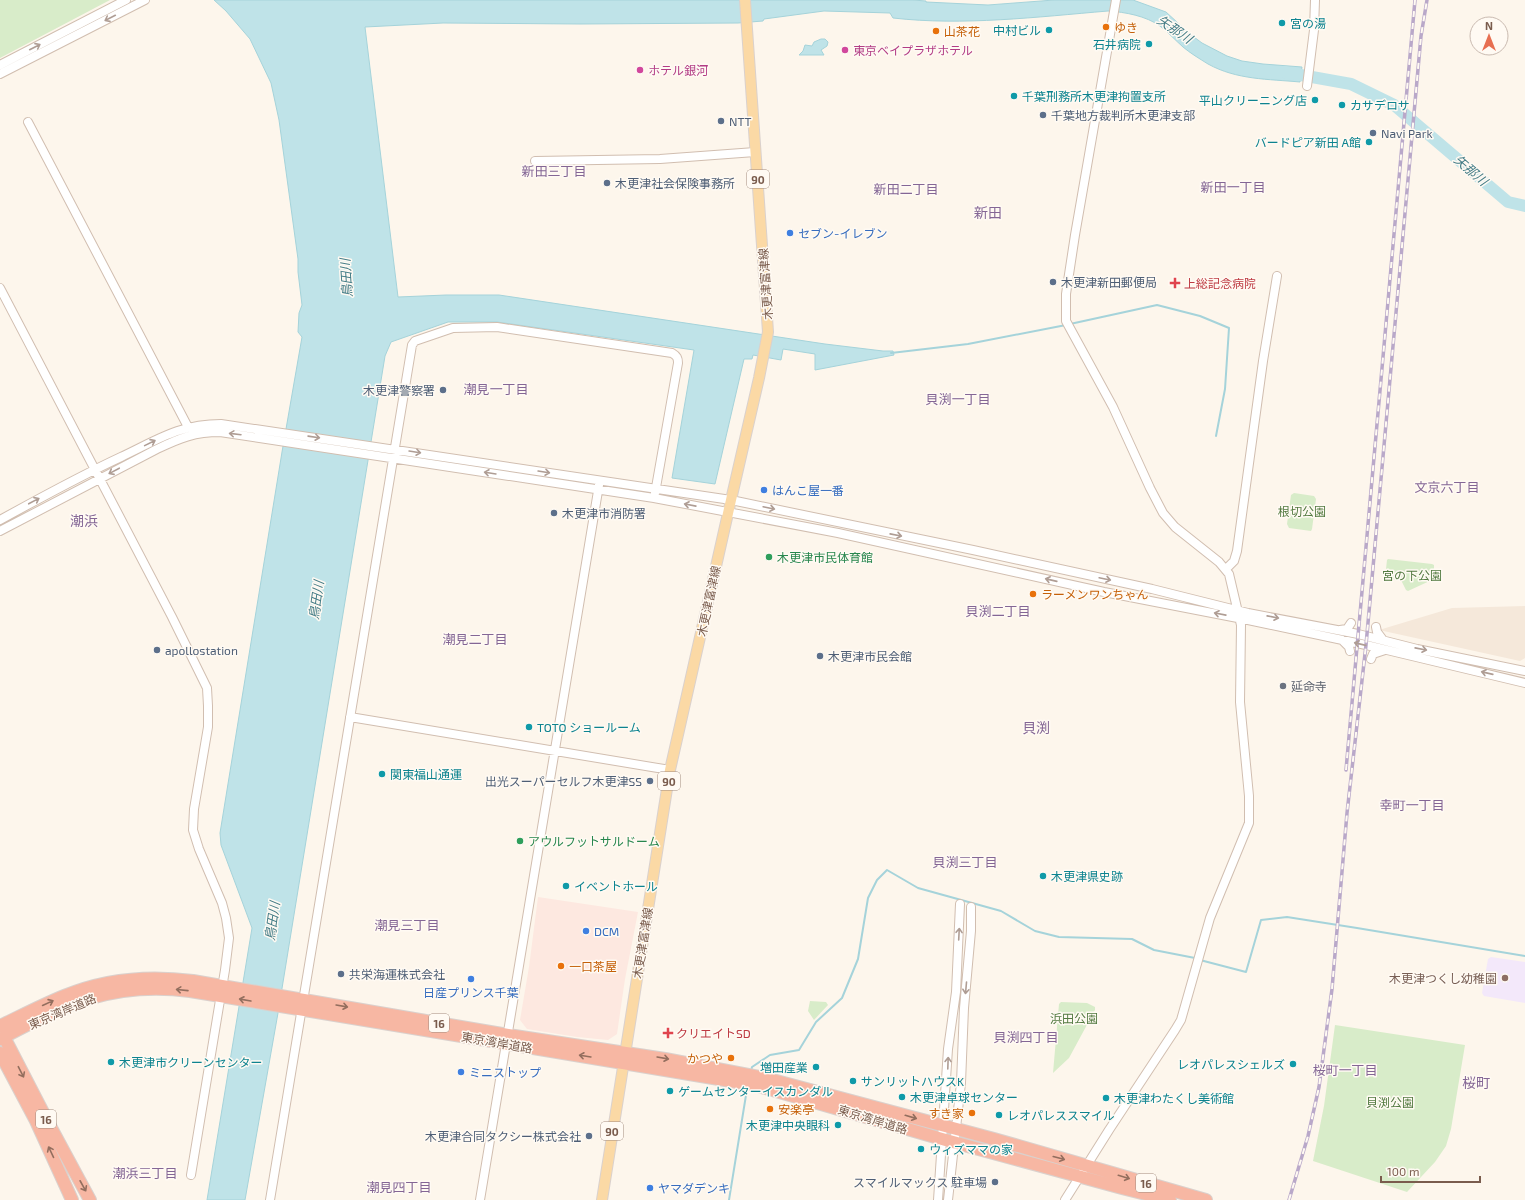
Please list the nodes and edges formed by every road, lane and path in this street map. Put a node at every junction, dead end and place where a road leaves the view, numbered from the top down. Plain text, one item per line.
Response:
1 (126, 0) edge
2 (145, 0) edge
3 (745, 0) edge
4 (1116, 0) edge
5 (1315, 0) edge
6 (0, 65) edge
7 (0, 74) edge
8 (1307, 86) dead end
9 (28, 122) dead end
10 (755, 152) junction
11 (535, 161) dead end
12 (1276, 276) dead end
13 (0, 288) edge
14 (188, 427) junction
15 (275, 435) junction
16 (395, 449) junction
17 (393, 458) junction
18 (95, 469) junction
19 (100, 479) junction
20 (600, 481) junction
21 (598, 490) junction
22 (655, 493) junction
23 (731, 500) junction
24 (728, 512) junction
25 (0, 520) edge
26 (0, 531) edge
27 (1226, 569) junction
28 (1239, 614) junction
29 (1351, 623) dead end
30 (1376, 627) dead end
31 (1334, 630) junction
32 (1342, 640) junction
33 (1383, 640) junction
34 (1386, 650) junction
35 (1350, 651) dead end
36 (1371, 659) dead end
37 (1525, 671) edge
38 (1525, 682) edge
39 (350, 717) junction
40 (554, 751) junction
41 (670, 770) junction
42 (960, 904) dead end
43 (971, 907) dead end
44 (221, 990) junction
45 (303, 1005) junction
46 (1, 1034) edge
47 (507, 1039) junction
48 (0, 1053) edge
49 (624, 1057) junction
50 (943, 1126) junction
51 (956, 1130) junction
52 (942, 1139) junction
53 (955, 1142) junction
54 (1087, 1166) junction
55 (191, 1175) dead end
56 (1080, 1177) junction
57 (72, 1200) edge
58 (90, 1200) edge
59 (270, 1200) edge
60 (480, 1200) edge
61 (602, 1200) edge
62 (938, 1200) edge
63 (948, 1200) edge
64 (1065, 1200) edge
65 (1170, 1200) edge
66 (1206, 1200) edge

6 -> 1 street
2 -> 7 street
3 - 10 main road, 木更津富津線 / 90
4 - 27 street
5 - 8 street
9 - 14 street
10 - 11 street
10 - 23 main road, 木更津富津線 / 90
12 - 27 street
13 - 18 street
14 - 15 street
18 -> 14 street
15 -> 16 street
15 - 17 street
15 -> 19 street
16 - 17 street
16 -> 20 street
16 - 22 street
21 -> 17 street
17 - 39 street
18 - 19 street
25 -> 18 street
19 - 26 street
19 - 44 street
20 - 21 street
20 - 22 street
21 - 22 street
21 - 40 street
22 - 23 street
24 -> 22 street
23 - 24 main road, 木更津富津線 / 90
23 -> 28 street
28 -> 24 street
24 - 41 main road, 木更津富津線 / 90
27 - 28 street
28 -> 31 street
28 - 32 street
28 - 54 street
29 - 31 street
30 - 33 street
31 - 33 street
34 -> 32 street
32 - 35 street
33 -> 37 street
34 - 36 street
38 -> 34 street
39 - 40 street
39 - 45 street
40 - 41 street
40 - 47 street
41 - 49 main road, 木更津富津線 / 90
50 -> 42 street
43 -> 51 street
44 - 45 highway, 東京湾岸道路 / 16
44 - 46 highway, 東京湾岸道路 / 16
44 - 55 street
45 - 47 highway, 東京湾岸道路 / 16
45 - 59 street
46 -> 58 highway, 東京湾岸道路 / 16
47 - 49 highway, 東京湾岸道路 / 16
47 - 60 street
57 -> 48 highway, 16
49 -> 50 highway, 東京湾岸道路 / 16
49 - 52 highway, 東京湾岸道路 / 16
49 - 61 main road, 木更津富津線 / 90
50 - 51 highway, 東京湾岸道路 / 16
50 - 52 street
51 - 53 street
51 -> 54 highway, 東京湾岸道路 / 16
52 - 53 highway, 東京湾岸道路 / 16
52 - 62 street
53 - 56 highway, 東京湾岸道路 / 16
53 - 63 street
54 - 56 street
54 -> 66 highway, 東京湾岸道路 / 16
56 - 64 street
56 - 65 highway, 東京湾岸道路 / 16

